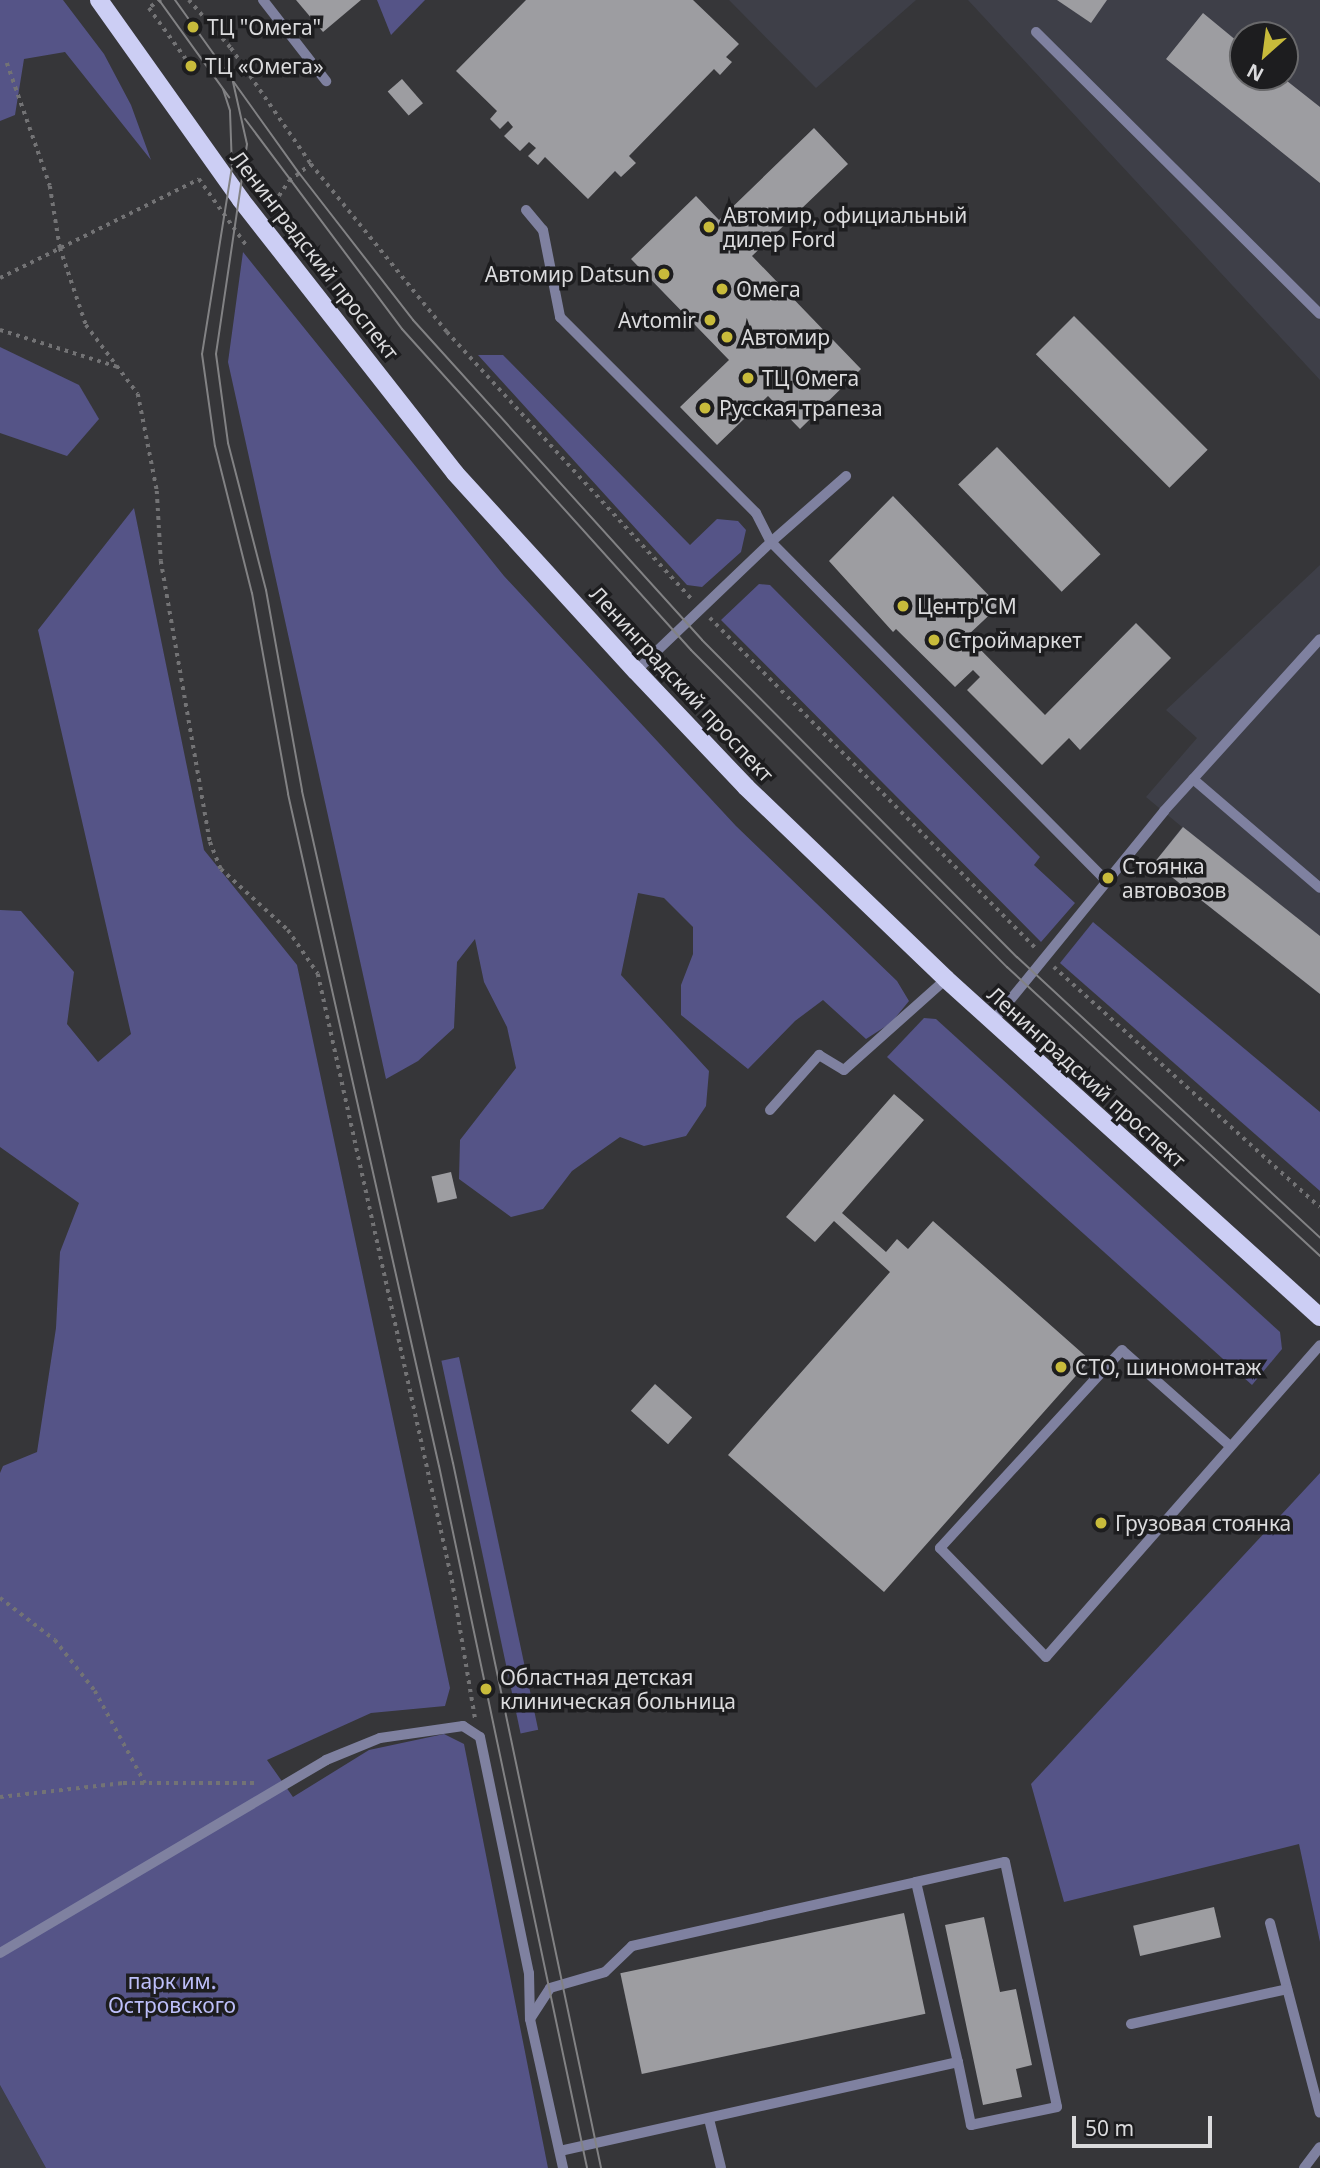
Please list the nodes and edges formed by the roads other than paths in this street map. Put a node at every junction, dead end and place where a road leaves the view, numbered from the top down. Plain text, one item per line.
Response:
1 (99, 0) edge
2 (263, 0) edge
3 (1037, 32) dead end
4 (326, 81) dead end
5 (526, 210) dead end
6 (1320, 314) edge
7 (846, 476) dead end
8 (771, 542) junction
9 (1320, 639) edge
10 (636, 671) junction
11 (1193, 779) junction
12 (1107, 882) junction
13 (1320, 888) edge
14 (946, 979) junction
15 (993, 1021) junction
16 (770, 1110) dead end
17 (1320, 1317) edge
18 (1320, 1345) edge
19 (1230, 1446) junction
20 (916, 1882) junction
21 (1270, 1923) dead end
22 (0, 1953) edge
23 (1287, 1989) junction
24 (530, 2019) junction
25 (1131, 2024) dead end
26 (958, 2062) junction
27 (1320, 2113) edge
28 (709, 2119) junction
29 (1320, 2147) edge
30 (560, 2151) junction
31 (563, 2168) edge
32 (720, 2168) edge
33 (1304, 2168) edge

1 - 10 main road, Ленинградский проспект
2 - 4 lane
3 - 6 lane
5 - 8 lane
7 - 8 lane
8 - 10 lane
8 - 12 lane
9 - 11 lane
10 - 14 main road, Ленинградский проспект
11 - 12 lane
11 - 13 lane
12 - 15 lane
14 - 15 main road, Ленинградский проспект
14 - 16 lane
15 - 17 main road, Ленинградский проспект
18 - 19 lane
19 - 19 lane
20 - 24 lane
20 - 26 lane
20 - 26 lane
21 - 23 lane
22 - 24 lane
23 - 25 lane
23 - 27 lane
24 - 30 lane
26 - 28 lane
28 - 30 lane
28 - 32 lane
29 - 33 lane
30 - 31 lane

